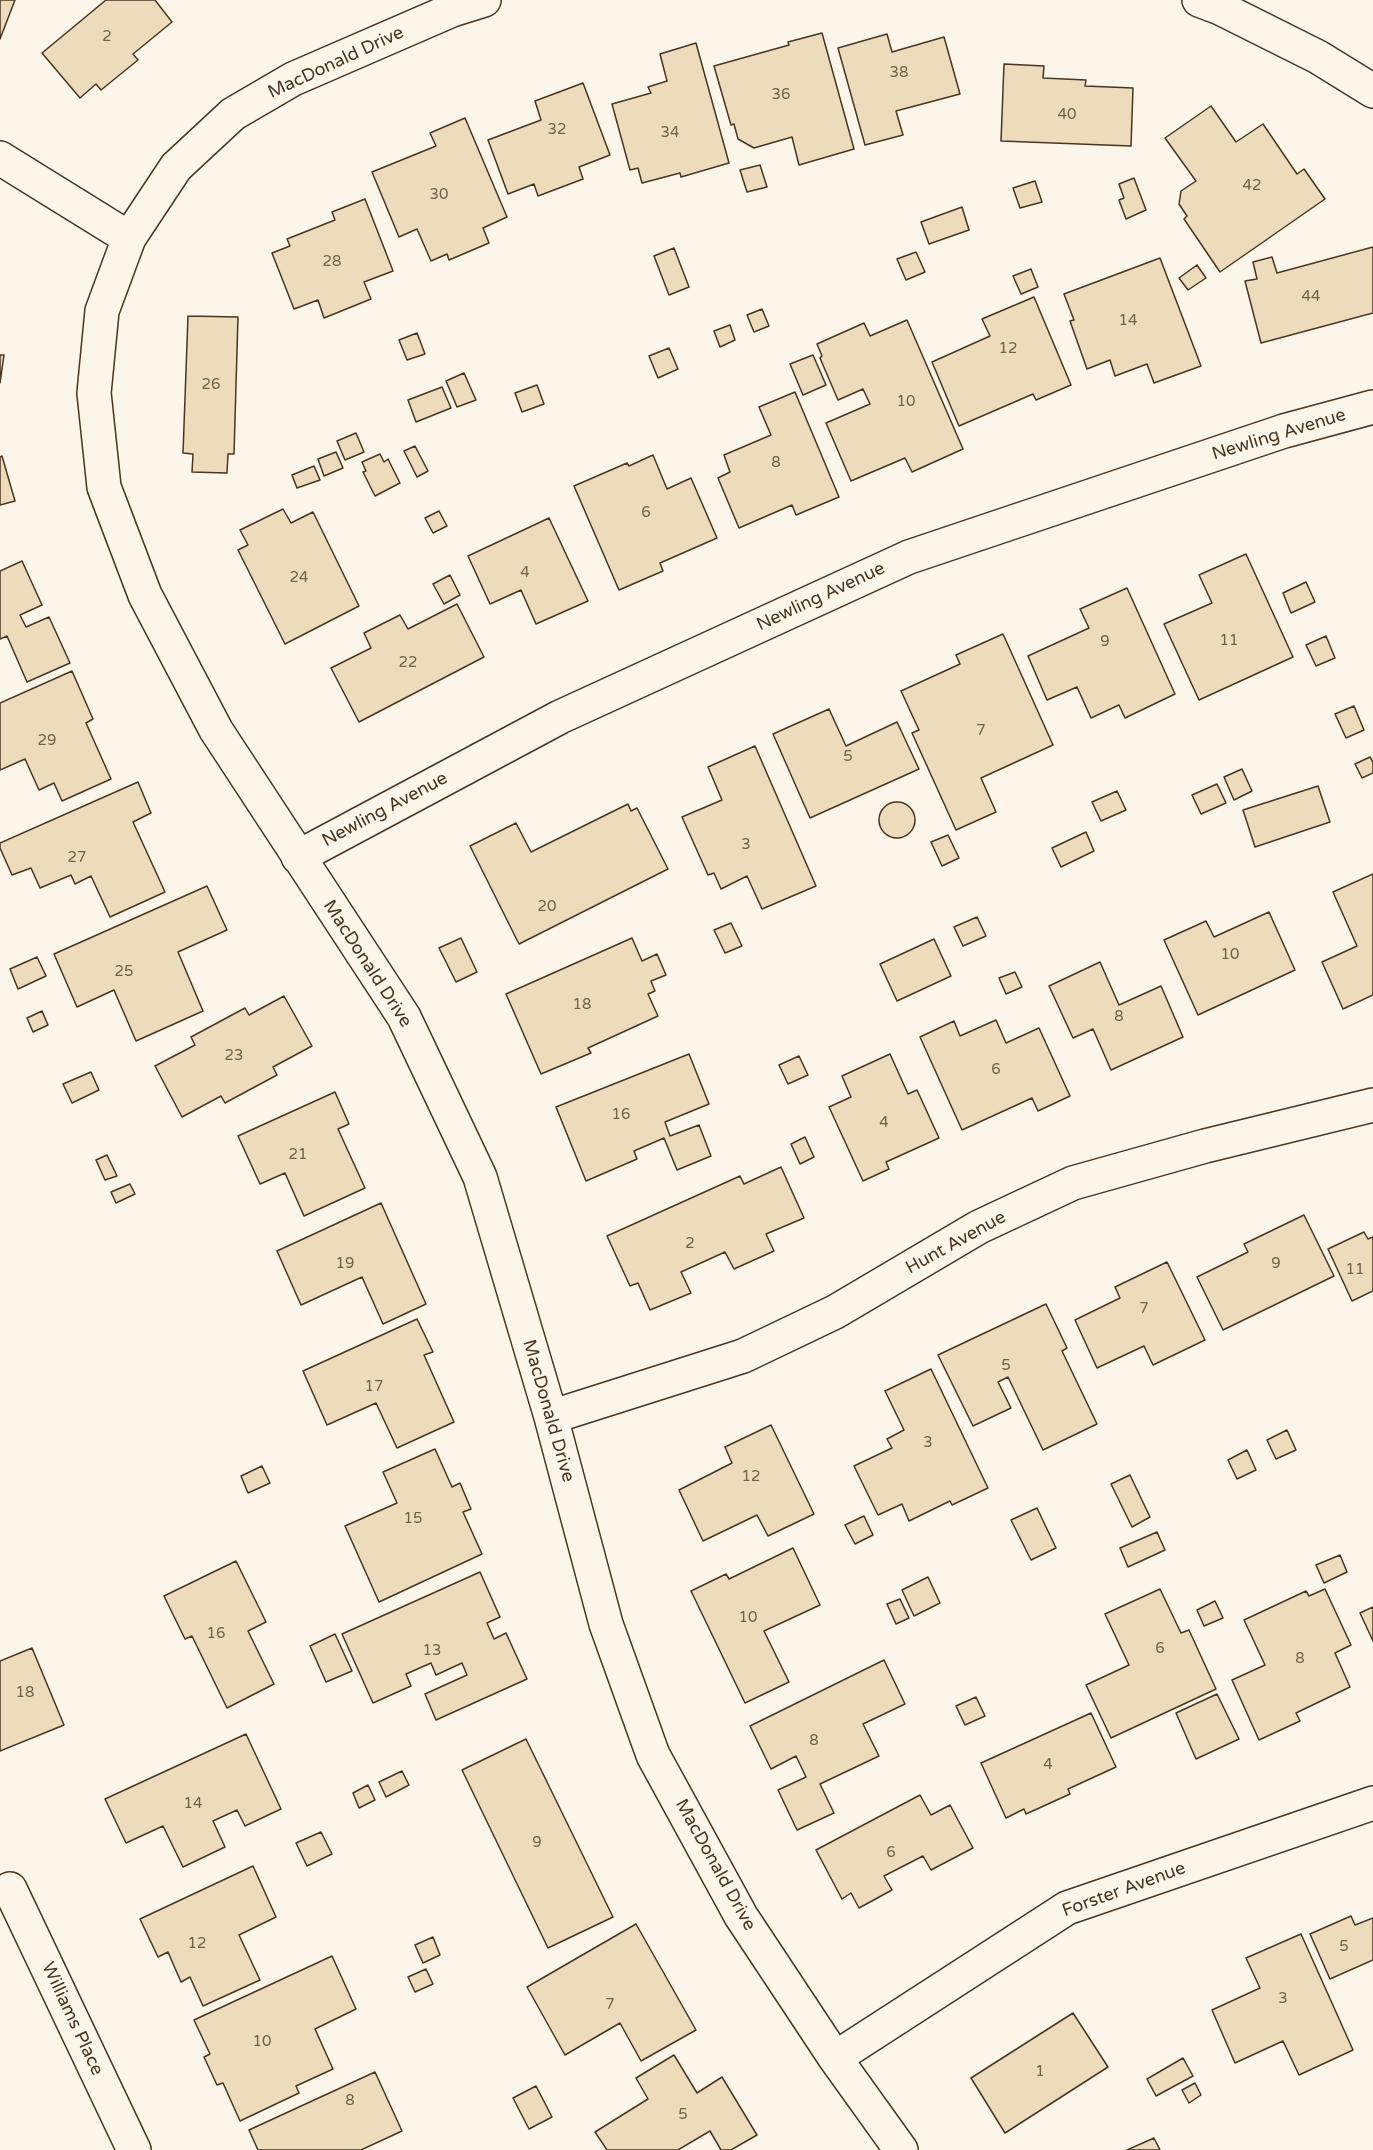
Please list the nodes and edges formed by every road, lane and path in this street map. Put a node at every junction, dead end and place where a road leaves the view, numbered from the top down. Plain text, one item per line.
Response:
1 (484, 0) edge
2 (1199, 0) edge
3 (1373, 91) edge
4 (0, 158) edge
5 (129, 238) junction
6 (1373, 407) edge
7 (298, 856) junction
8 (1373, 1105) edge
9 (551, 1417) junction
10 (1373, 1803) edge
11 (10, 1889) dead end
12 (835, 2058) junction
13 (134, 2150) edge
14 (901, 2150) edge

1 - 5 street, MacDonald Drive
2 - 3 street
4 - 5 street
5 - 7 street, MacDonald Drive
6 - 7 street, Newling Avenue
7 - 9 street, MacDonald Drive
8 - 9 street, Hunt Avenue
9 - 12 street, MacDonald Drive
10 - 12 street, Forster Avenue
11 - 13 street, Williams Place
12 - 14 street, MacDonald Drive

